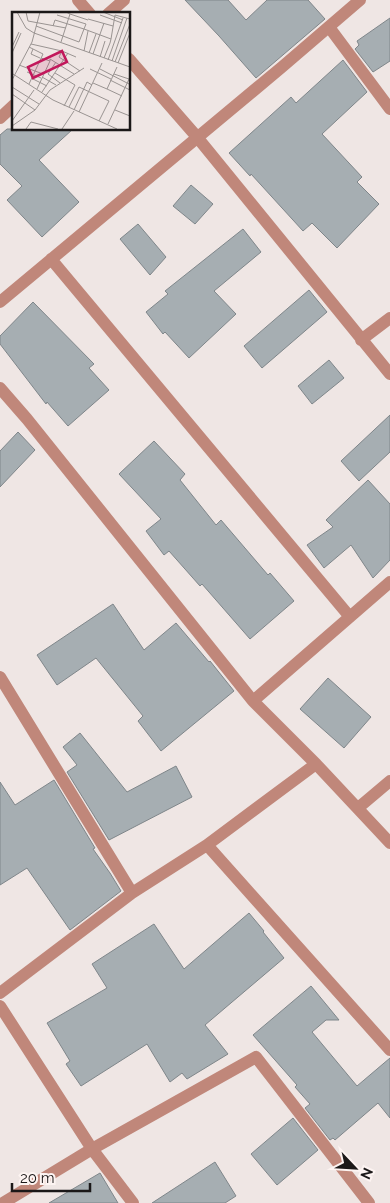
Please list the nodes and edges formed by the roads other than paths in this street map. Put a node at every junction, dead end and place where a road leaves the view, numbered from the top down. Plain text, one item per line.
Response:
1 (78, 0) edge
2 (124, 0) edge
3 (354, 2) edge
4 (88, 12) edge
5 (110, 12) edge
6 (329, 27) junction
7 (130, 60) edge
8 (12, 107) edge
9 (390, 109) edge
10 (0, 118) edge
11 (197, 137) junction
12 (51, 259) junction
13 (0, 302) edge
14 (390, 318) edge
15 (362, 340) junction
16 (390, 374) edge
17 (0, 388) edge
18 (390, 582) edge
19 (350, 617) junction
20 (0, 677) edge
21 (253, 701) junction
22 (316, 764) junction
23 (390, 781) edge
24 (358, 808) junction
25 (390, 843) edge
26 (207, 845) junction
27 (132, 893) junction
28 (0, 993) edge
29 (0, 1006) edge
30 (390, 1050) edge
31 (92, 1149) junction
32 (3, 1203) edge
33 (133, 1203) edge
34 (369, 1203) edge

1 - 4 street
2 - 5 street
3 - 6 street
6 - 9 street
6 - 11 street
7 - 11 street
8 - 10 street
11 - 12 street
11 - 15 street
12 - 13 street
12 - 19 street
14 - 15 street
15 - 16 street
17 - 21 street
18 - 19 street
19 - 21 street
20 - 27 street
21 - 22 street
22 - 24 street
22 - 26 street
23 - 24 street
24 - 25 street
26 - 27 street
26 - 30 street
27 - 28 street
29 - 31 street
31 - 32 street
31 - 33 street
31 - 34 street

